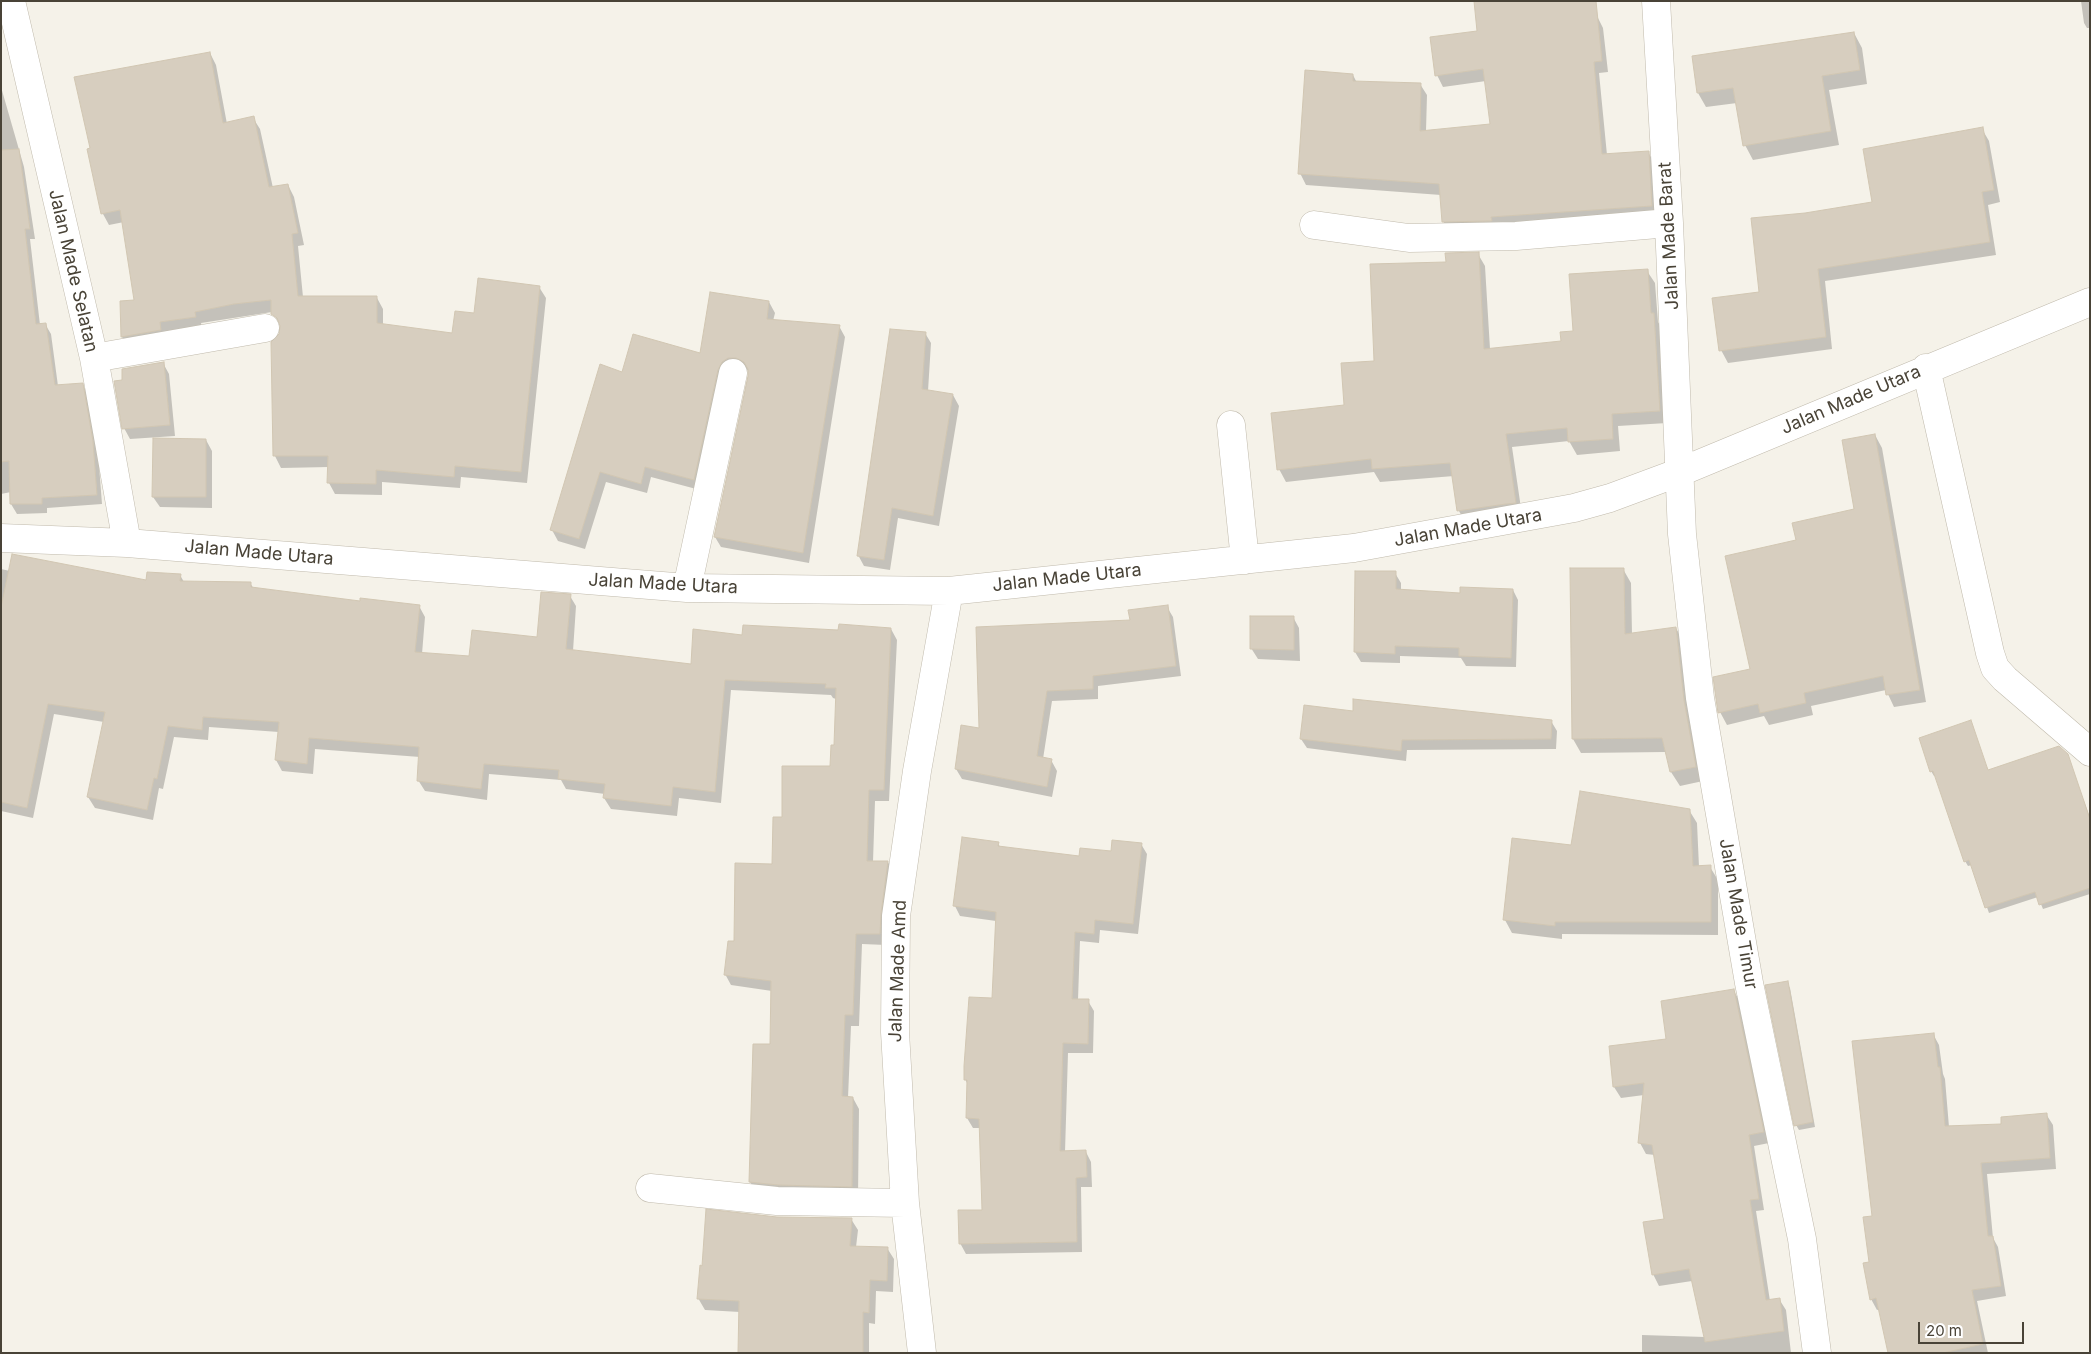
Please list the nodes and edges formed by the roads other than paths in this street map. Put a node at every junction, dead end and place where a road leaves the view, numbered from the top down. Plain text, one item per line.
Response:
1 (11, 1) edge
2 (1656, 1) edge
3 (1669, 223) junction
4 (1314, 225) dead end
5 (2090, 302) edge
6 (266, 328) dead end
7 (94, 358) junction
8 (1926, 368) junction
9 (733, 373) dead end
10 (1231, 425) dead end
11 (1680, 472) junction
12 (1, 538) edge
13 (127, 542) junction
14 (1246, 560) junction
15 (688, 588) junction
16 (949, 591) junction
17 (2090, 752) edge
18 (650, 1188) dead end
19 (904, 1203) junction
20 (922, 1353) edge
21 (1817, 1353) edge

1 - 7 street, Jalan Made Selatan
2 - 3 street, Jalan Made Barat
3 - 4 street
3 - 11 street, Jalan Made Barat
5 - 8 street, Jalan Made Utara
6 - 7 street
7 - 13 street, Jalan Made Selatan
8 - 11 street, Jalan Made Utara
8 - 17 street
9 - 15 street
10 - 14 street
11 - 14 street, Jalan Made Utara
11 - 21 street, Jalan Made Timur
12 - 13 street, Jalan Made Utara
13 - 15 street, Jalan Made Utara
14 - 16 street, Jalan Made Utara
15 - 16 street, Jalan Made Utara
16 - 19 street, Jalan Made Amd
18 - 19 street
19 - 20 street, Jalan Made Amd

